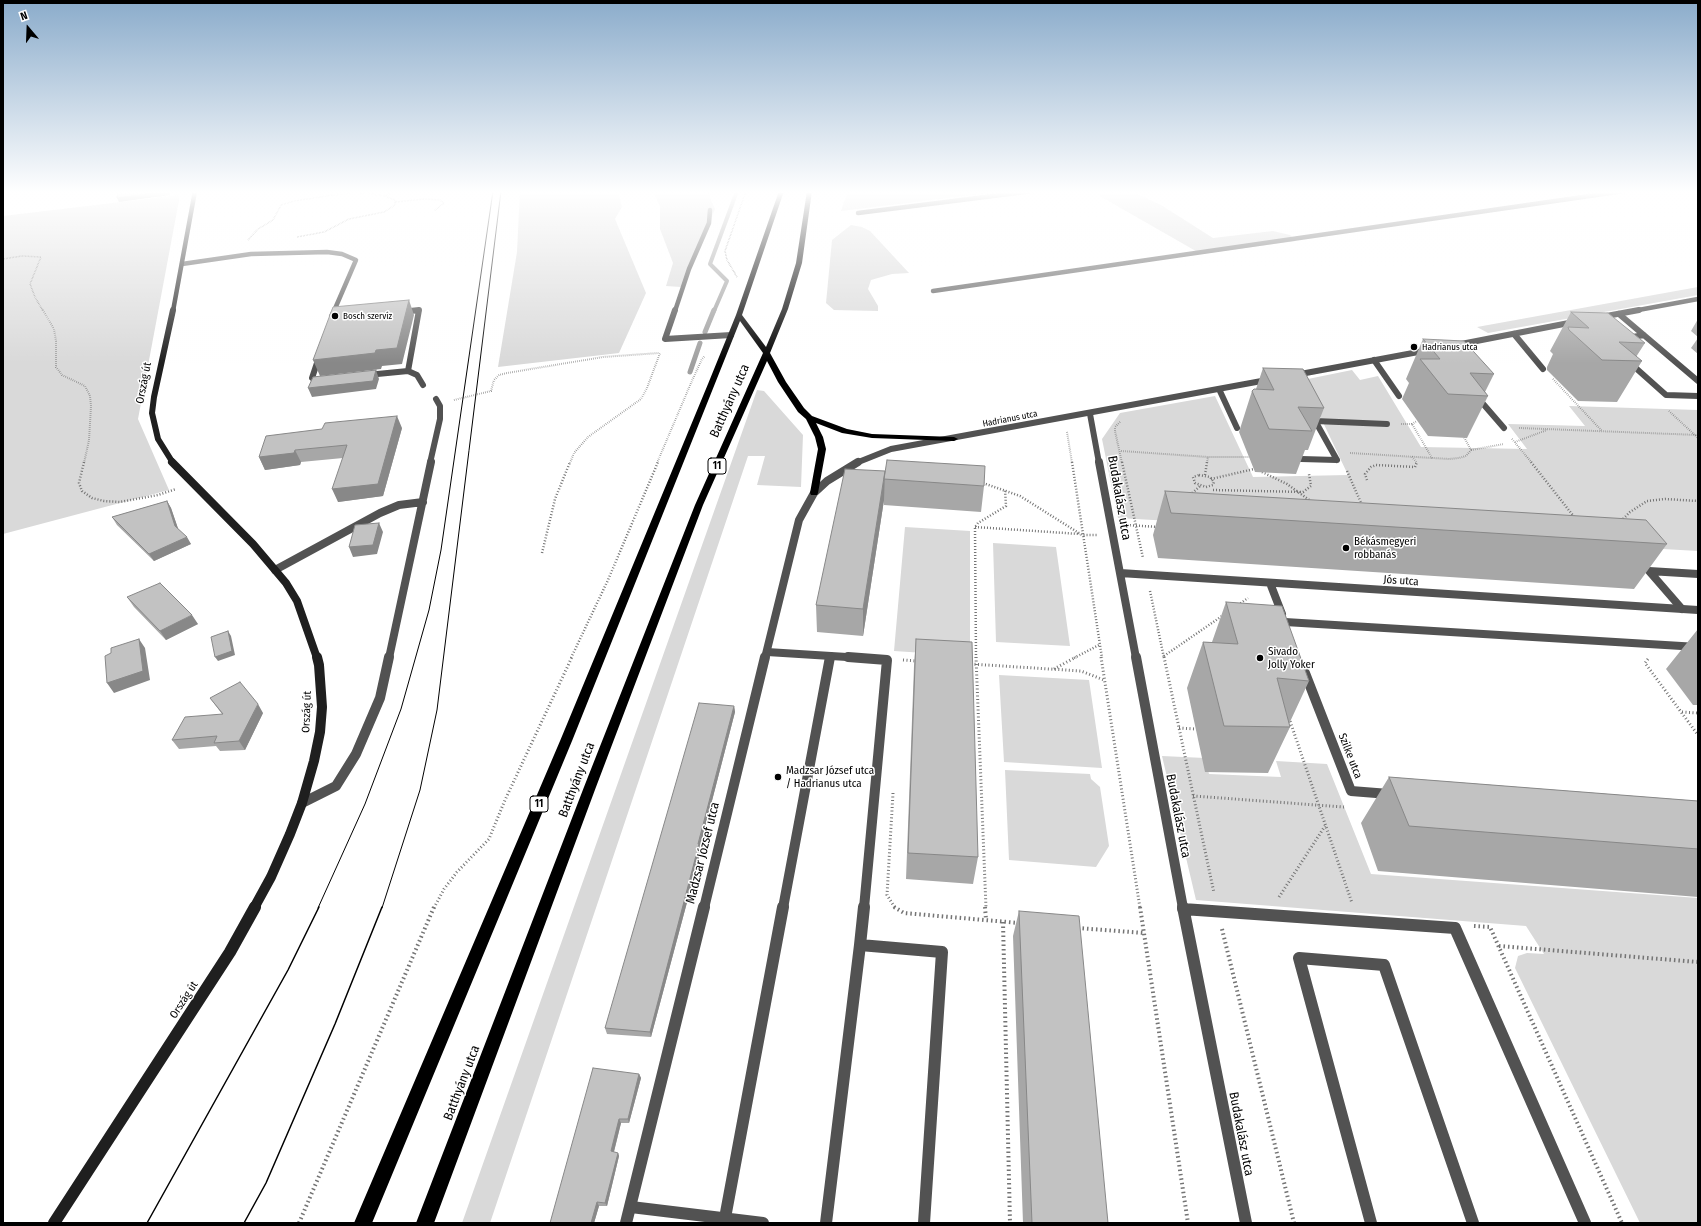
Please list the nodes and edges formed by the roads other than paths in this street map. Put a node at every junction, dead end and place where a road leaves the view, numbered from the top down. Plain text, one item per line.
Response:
1 (185, 248) edge
2 (698, 248) edge
3 (762, 248) edge
4 (802, 248) edge
5 (1229, 248) edge
6 (182, 264) junction
7 (933, 291) dead end
8 (1698, 299) edge
9 (395, 313) edge
10 (739, 314) junction
11 (1620, 314) junction
12 (339, 318) edge
13 (1597, 318) edge
14 (1582, 321) edge
15 (1514, 334) junction
16 (731, 335) junction
17 (1644, 335) junction
18 (1622, 339) edge
19 (1450, 346) edge
20 (1435, 348) edge
21 (322, 349) edge
22 (767, 353) junction
23 (1624, 358) edge
24 (1374, 360) junction
25 (1543, 369) road end
26 (408, 371) junction
27 (362, 376) edge
28 (1276, 378) edge
29 (325, 380) edge
30 (1698, 381) edge
31 (1294, 382) edge
32 (423, 385) dead end
33 (1219, 389) junction
34 (1474, 393) edge
35 (1399, 396) dead end
36 (1698, 396) edge
37 (436, 399) dead end
38 (1308, 408) edge
39 (809, 418) junction
40 (1091, 418) junction
41 (1315, 420) junction
42 (1387, 424) road end
43 (1237, 428) dead end
44 (1504, 428) road end
45 (954, 439) junction
46 (1301, 459) edge
47 (814, 493) junction
48 (423, 502) junction
49 (275, 570) junction
50 (1120, 573) junction
51 (1698, 574) edge
52 (1270, 583) junction
53 (1682, 609) junction
54 (1698, 610) edge
55 (1698, 647) edge
56 (767, 652) junction
57 (830, 657) junction
58 (1301, 664) edge
59 (1398, 795) edge
60 (302, 803) junction
61 (1182, 909) junction
62 (860, 945) junction
63 (631, 1207) junction
64 (725, 1218) junction
65 (54, 1223) edge
66 (363, 1223) edge
67 (426, 1223) edge
68 (626, 1223) edge
69 (763, 1223) edge
70 (826, 1223) edge
71 (924, 1223) edge
72 (1246, 1223) edge
73 (1371, 1223) edge
74 (1473, 1223) edge
75 (1585, 1223) edge

1 - 6 main road, Ország út
2 - 16 street
3 - 10 main road, 11
4 - 22 main road, 11
5 - 7 street
6 - 12 street
6 - 49 main road, Ország út
8 - 11 street
9 - 26 street
10 - 16 main road, 11
10 - 22 main road
11 - 13 street
11 - 17 street
14 - 15 street
15 - 19 street
15 - 25 street
16 - 66 main road, Batthyány utca / 11
17 - 18 street
17 - 30 street
20 - 24 street
21 - 29 street
22 - 39 main road
22 - 67 main road, Batthyány utca / 11
23 - 36 street
24 - 31 street
24 - 35 street
26 - 27 street
26 - 32 street
28 - 33 street, Hadrianus utca
33 - 40 street, Hadrianus utca
33 - 43 street
34 - 44 street
37 - 48 street
38 - 41 street
39 - 45 main road
39 - 47 main road
40 - 45 street, Hadrianus utca
40 - 50 street, Budakalász utca
41 - 42 street
41 - 46 street
45 - 47 street, Hadrianus utca
47 - 56 street, Madzsar József utca
48 - 49 street
48 - 60 street
49 - 60 main road, Ország út
50 - 52 street, Jós utca
50 - 61 street, Budakalász utca
51 - 53 street
52 - 53 street, Jós utca
52 - 55 street
53 - 54 street, Jós utca
56 - 57 street
56 - 63 street, Madzsar József utca
57 - 62 street
57 - 64 street
58 - 59 street, Szilke utca
60 - 65 main road, Ország út
61 - 72 street, Budakalász utca
61 - 75 street
62 - 70 street
62 - 71 street
63 - 64 street
63 - 68 street, Madzsar József utca
64 - 69 street
73 - 74 street

